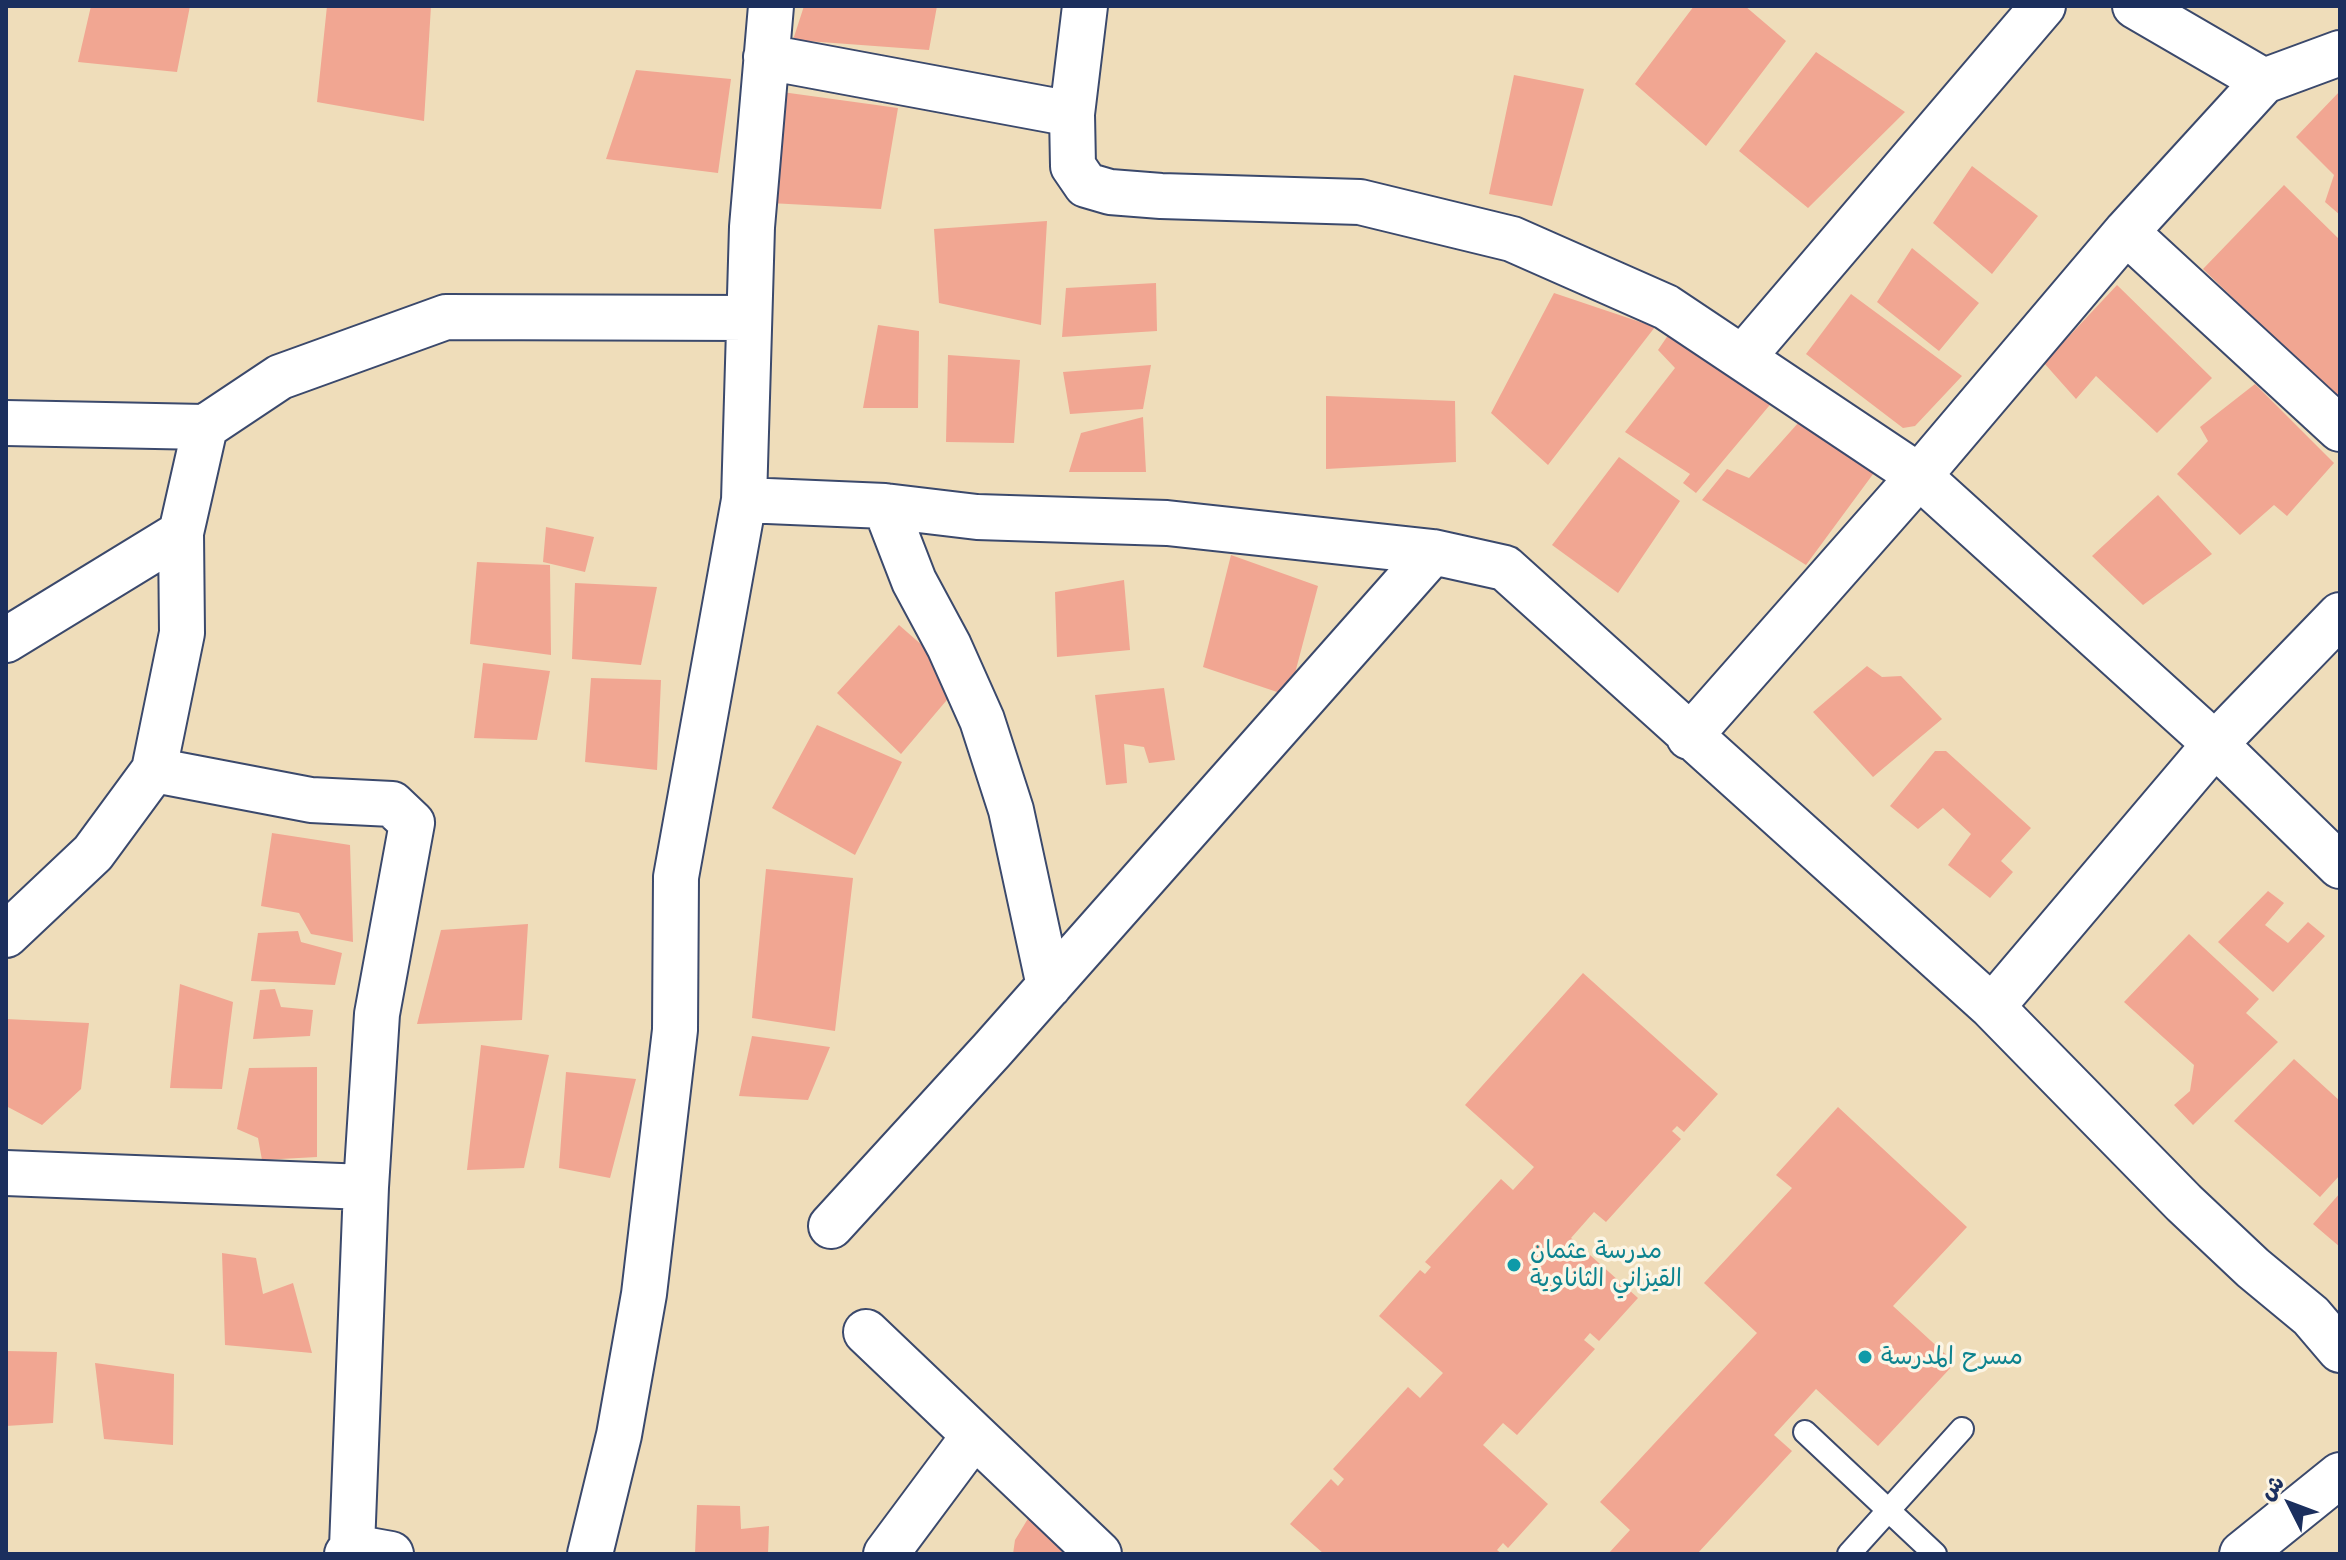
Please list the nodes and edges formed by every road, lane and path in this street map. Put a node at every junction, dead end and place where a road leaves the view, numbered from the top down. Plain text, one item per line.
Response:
1 (771, 6) edge
2 (1085, 6) edge
3 (2043, 6) edge
4 (2135, 6) edge
5 (2340, 53) edge
6 (766, 57) junction
7 (2264, 81) junction
8 (1072, 114) junction
9 (2126, 232) junction
10 (749, 318) junction
11 (1744, 356) junction
12 (6, 423) edge
13 (205, 427) junction
14 (2340, 429) edge
15 (1919, 476) junction
16 (744, 500) junction
17 (885, 506) junction
18 (181, 533) junction
19 (1433, 552) junction
20 (2340, 615) edge
21 (6, 640) edge
22 (1689, 737) junction
23 (2215, 744) junction
24 (154, 770) junction
25 (2340, 866) edge
26 (6, 935) edge
27 (1049, 986) junction
28 (1992, 1007) junction
29 (6, 1173) edge
30 (366, 1187) junction
31 (831, 1226) dead end
32 (866, 1332) dead end
33 (2340, 1350) edge
34 (1962, 1429) dead end
35 (1805, 1432) dead end
36 (973, 1437) junction
37 (2340, 1475) edge
38 (1887, 1511) junction
39 (363, 1552) edge
40 (590, 1554) edge
41 (886, 1554) edge
42 (1099, 1554) edge
43 (1849, 1554) edge
44 (1935, 1554) edge
45 (2242, 1554) edge

1 - 6 street
2 - 8 street
3 - 11 street
4 - 7 street
5 - 7 street
6 - 8 street
6 - 10 street
7 - 9 street
8 - 11 street
9 - 14 street
9 - 15 street
10 - 13 street
10 - 16 street
11 - 15 street
12 - 13 street
13 - 18 street
15 - 22 street
15 - 23 street
16 - 17 street
16 - 40 street
17 - 19 street
17 - 27 street
18 - 21 street
18 - 24 street
19 - 22 street
19 - 27 street
20 - 23 street
22 - 28 street
23 - 25 street
23 - 28 street
24 - 26 street
24 - 30 street
27 - 31 street
28 - 33 street
29 - 30 street
30 - 39 street
32 - 36 street
34 - 38 lane
35 - 38 lane
36 - 41 street
36 - 42 street
37 - 45 street
38 - 43 lane
38 - 44 lane

